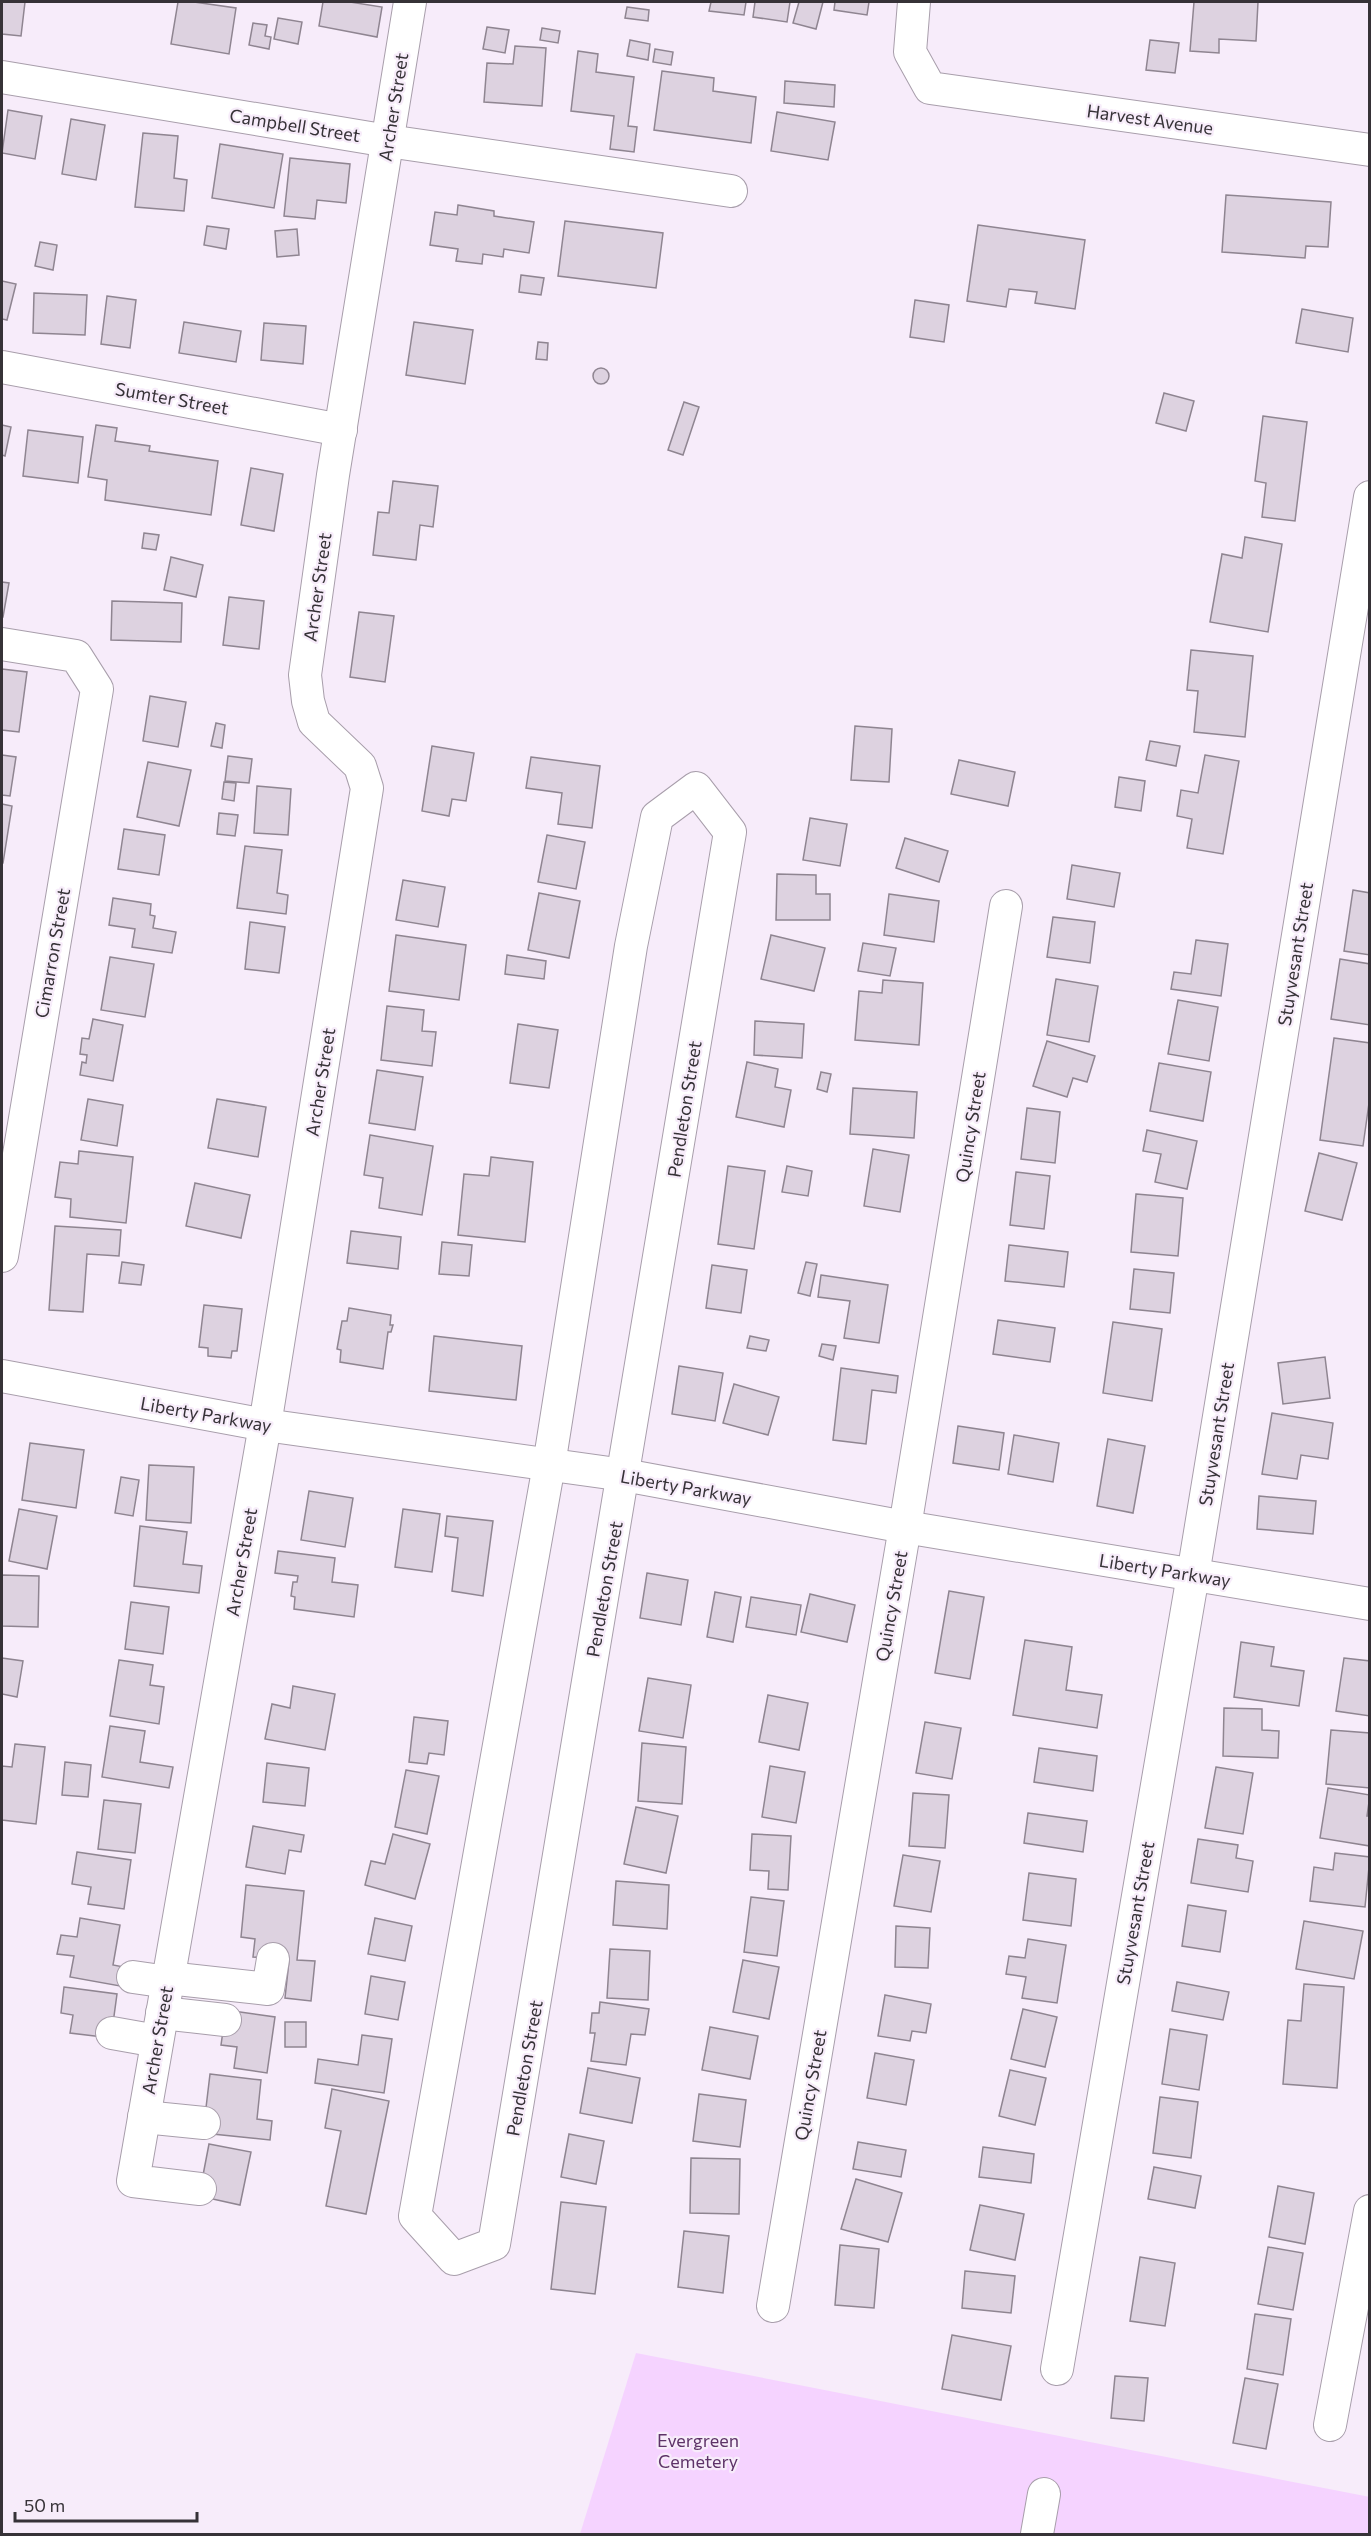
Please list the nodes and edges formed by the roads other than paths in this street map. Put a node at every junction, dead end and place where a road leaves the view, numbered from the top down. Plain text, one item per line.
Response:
1 (410, 2) edge
2 (914, 2) edge
3 (2, 77) edge
4 (388, 141) junction
5 (1370, 150) edge
6 (731, 191) dead end
7 (2, 368) edge
8 (341, 430) junction
9 (1370, 497) edge
10 (2, 644) edge
11 (1006, 906) dead end
12 (2, 1256) edge
13 (2, 1376) edge
14 (265, 1425) junction
15 (549, 1465) junction
16 (624, 1475) junction
17 (905, 1527) junction
18 (1193, 1575) junction
19 (1370, 1604) edge
20 (273, 1959) dead end
21 (133, 1977) dead end
22 (168, 1980) junction
23 (225, 2020) dead end
24 (160, 2027) junction
25 (112, 2033) dead end
26 (144, 2117) junction
27 (204, 2123) dead end
28 (200, 2189) dead end
29 (1370, 2211) edge
30 (773, 2306) dead end
31 (1057, 2369) dead end
32 (1330, 2425) dead end
33 (1044, 2494) dead end
34 (1037, 2535) edge

1 - 4 street, Archer Street
2 - 5 street, Harvest Avenue
3 - 4 street, Campbell Street
4 - 6 street, Campbell Street
4 - 8 street, Archer Street
7 - 8 street, Sumter Street
8 - 14 street, Archer Street
9 - 18 street, Stuyvesant Street
10 - 12 street, Cimarron Street
11 - 17 street, Quincy Street
13 - 14 street, Liberty Parkway
14 - 15 street, Liberty Parkway
14 - 22 street, Archer Street
15 - 16 street, Liberty Parkway
15 - 16 street, Pendleton Street
15 - 16 street, Pendleton Street
16 - 17 street, Liberty Parkway
17 - 18 street, Liberty Parkway
17 - 30 street, Quincy Street
18 - 19 street, Liberty Parkway
18 - 31 street, Stuyvesant Street
20 - 22 street
21 - 22 street
22 - 24 street, Archer Street
23 - 24 street
24 - 25 street
24 - 26 street, Archer Street
26 - 27 street
26 - 28 street, Archer Street
29 - 32 street
33 - 34 street

